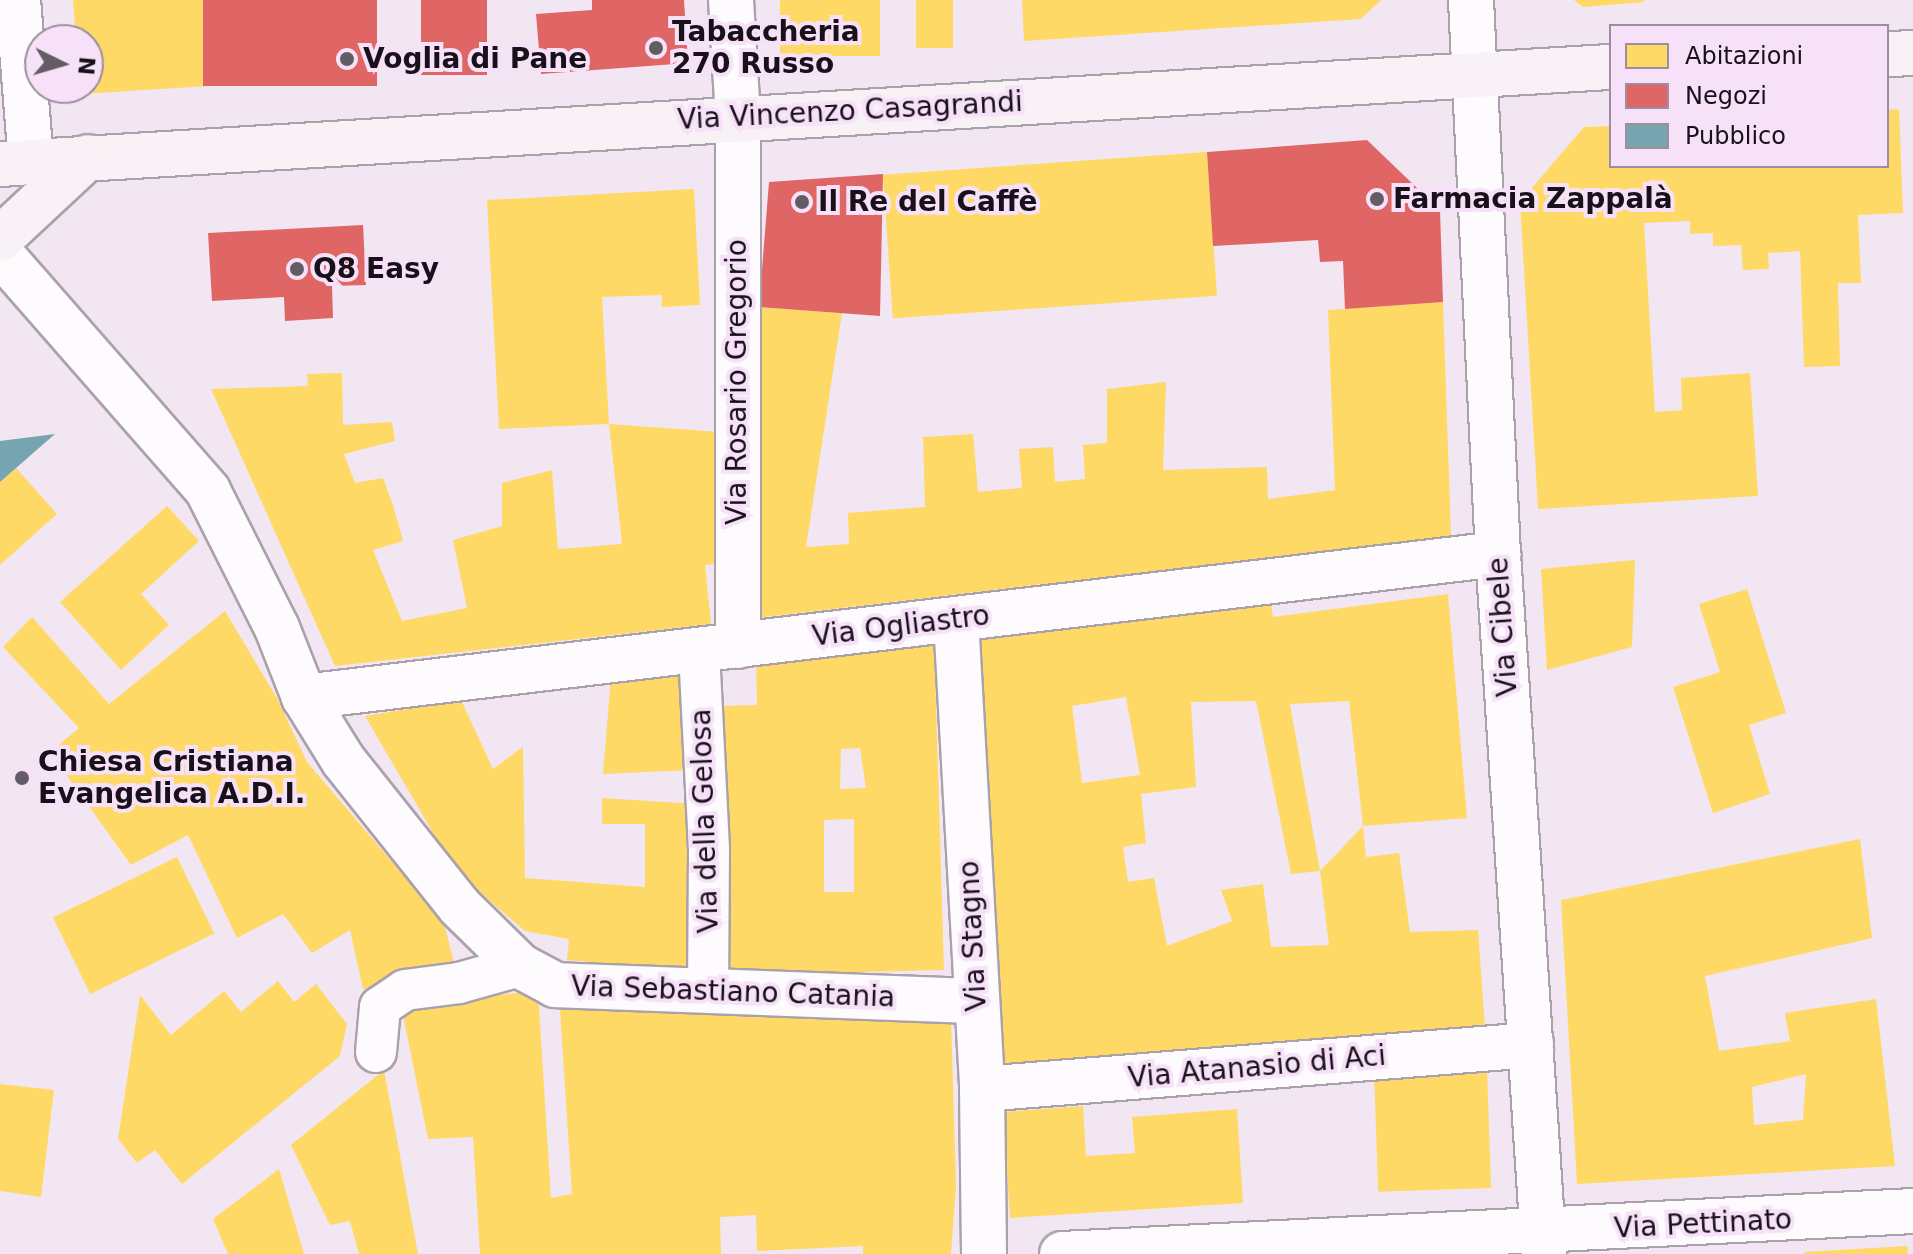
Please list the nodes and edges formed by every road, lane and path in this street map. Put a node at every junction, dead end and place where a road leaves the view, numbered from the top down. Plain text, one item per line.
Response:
1 (18, 0) edge
2 (731, 0) edge
3 (1471, 0) edge
4 (1913, 53) edge
5 (1889, 54) edge
6 (1609, 67) edge
7 (1475, 73) junction
8 (738, 118) junction
9 (88, 157) junction
10 (16, 162) edge
11 (0, 239) edge
12 (0, 253) edge
13 (1498, 554) junction
14 (956, 619) junction
15 (719, 648) junction
16 (304, 697) junction
17 (520, 966) junction
18 (708, 992) junction
19 (976, 1001) junction
20 (1531, 1045) junction
21 (376, 1052) dead end
22 (982, 1089) junction
23 (1913, 1211) edge
24 (1544, 1244) edge
25 (984, 1254) edge
26 (1062, 1254) edge

1 - 10 street
2 - 8 street, Via Rosario Gregorio
3 - 7 street, Via Cibele
4 - 5 main road
6 - 7 main road, Via Vincenzo Casagrandi
7 - 8 main road, Via Vincenzo Casagrandi
7 - 13 street, Via Cibele
8 - 9 main road, Via Vincenzo Casagrandi
8 - 15 street, Via Rosario Gregorio
9 - 10 main road, Via Vincenzo Casagrandi
9 - 11 main road
12 - 16 street, Via Sebastiano Catania
13 - 14 street, Via Ogliastro
13 - 20 street, Via Cibele
14 - 15 street, Via Ogliastro
14 - 19 street, Via Stagno
15 - 16 street, Via Ogliastro
15 - 18 street, Via della Gelosa
16 - 17 street, Via Sebastiano Catania
17 - 18 street, Via Sebastiano Catania
17 - 21 street
18 - 19 street, Via Sebastiano Catania
19 - 22 street, Via Stagno
20 - 22 street, Via Atanasio di Aci
20 - 24 street, Via Cibele
22 - 25 street, Via Stagno
23 - 24 street, Via Pettinato
24 - 26 street, Via Pettinato

